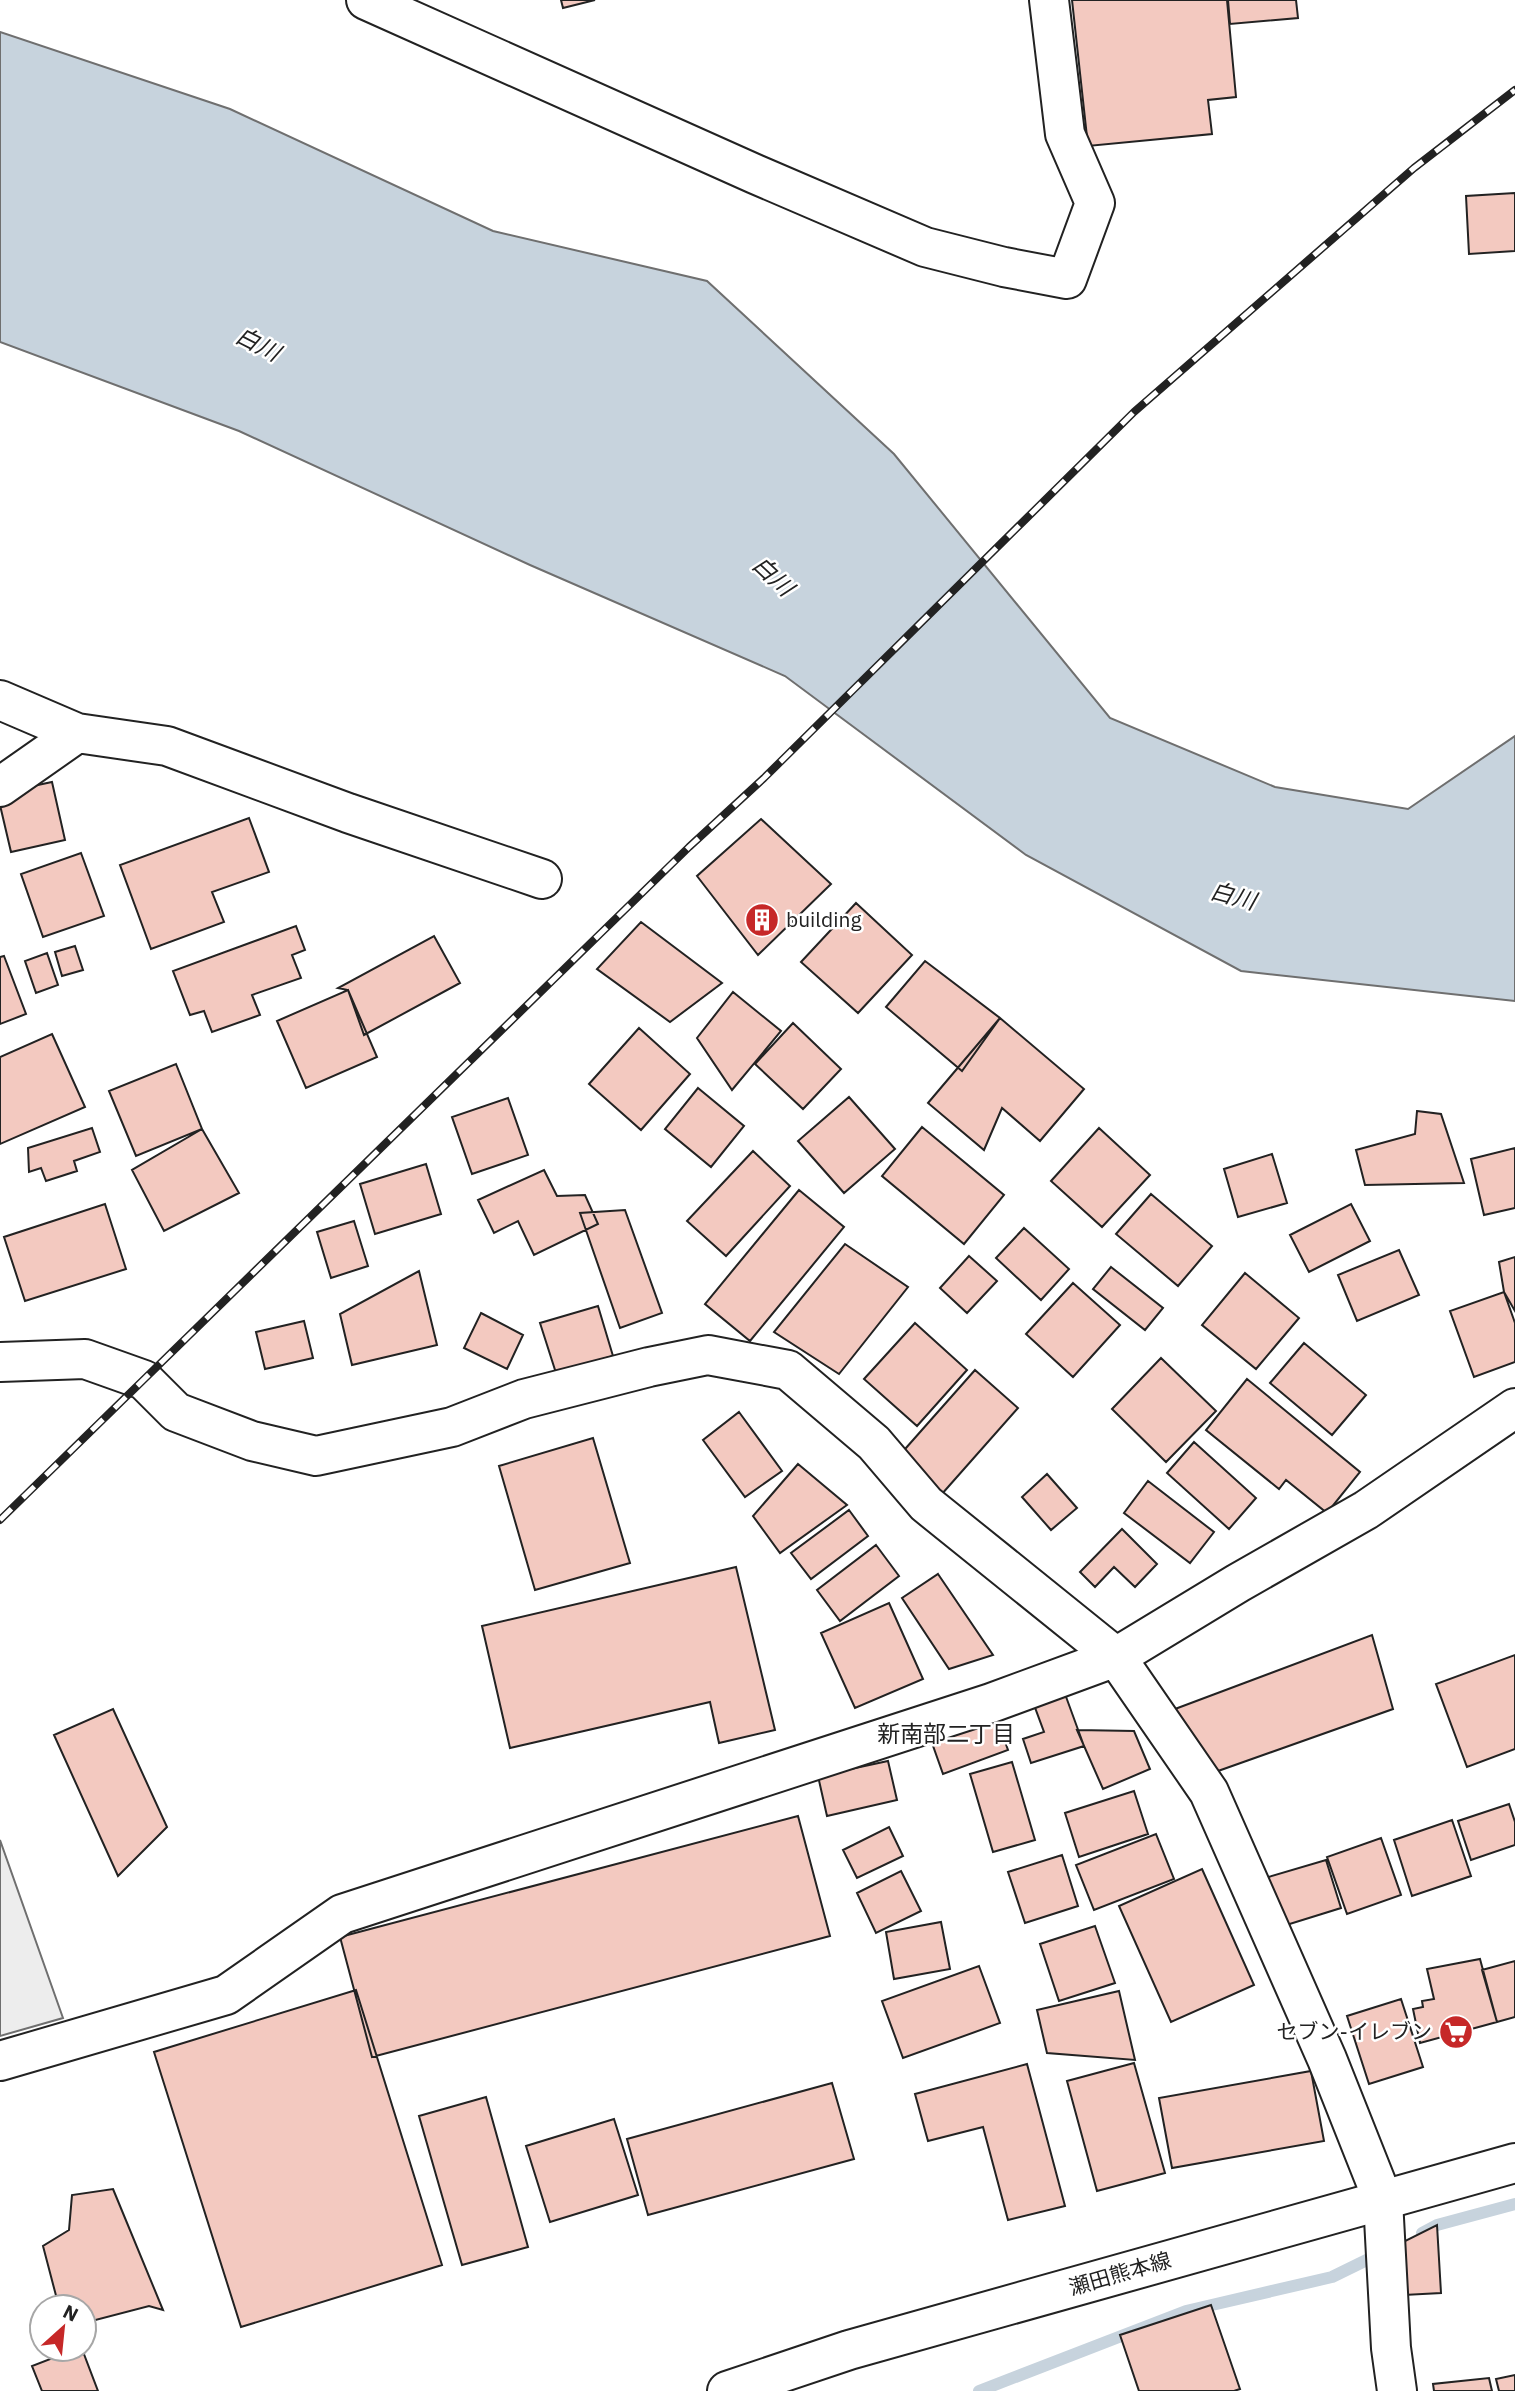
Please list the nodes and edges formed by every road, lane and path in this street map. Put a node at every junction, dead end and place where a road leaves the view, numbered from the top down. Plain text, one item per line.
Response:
1 (366, 0) edge
2 (1049, 0) edge
3 (0, 700) edge
4 (77, 733) junction
5 (0, 787) edge
6 (542, 879) dead end
7 (0, 1362) edge
8 (1515, 1408) edge
9 (1116, 1657) junction
10 (0, 2061) edge
11 (1515, 2163) edge
12 (1383, 2200) junction
13 (727, 2391) edge
14 (1396, 2391) edge

1 - 2 street
3 - 4 street
4 - 5 street
4 - 6 street
7 - 9 street
8 - 9 street
9 - 10 street
9 - 12 street
11 - 12 street, 瀬田熊本線
12 - 13 street, 瀬田熊本線
12 - 14 street

